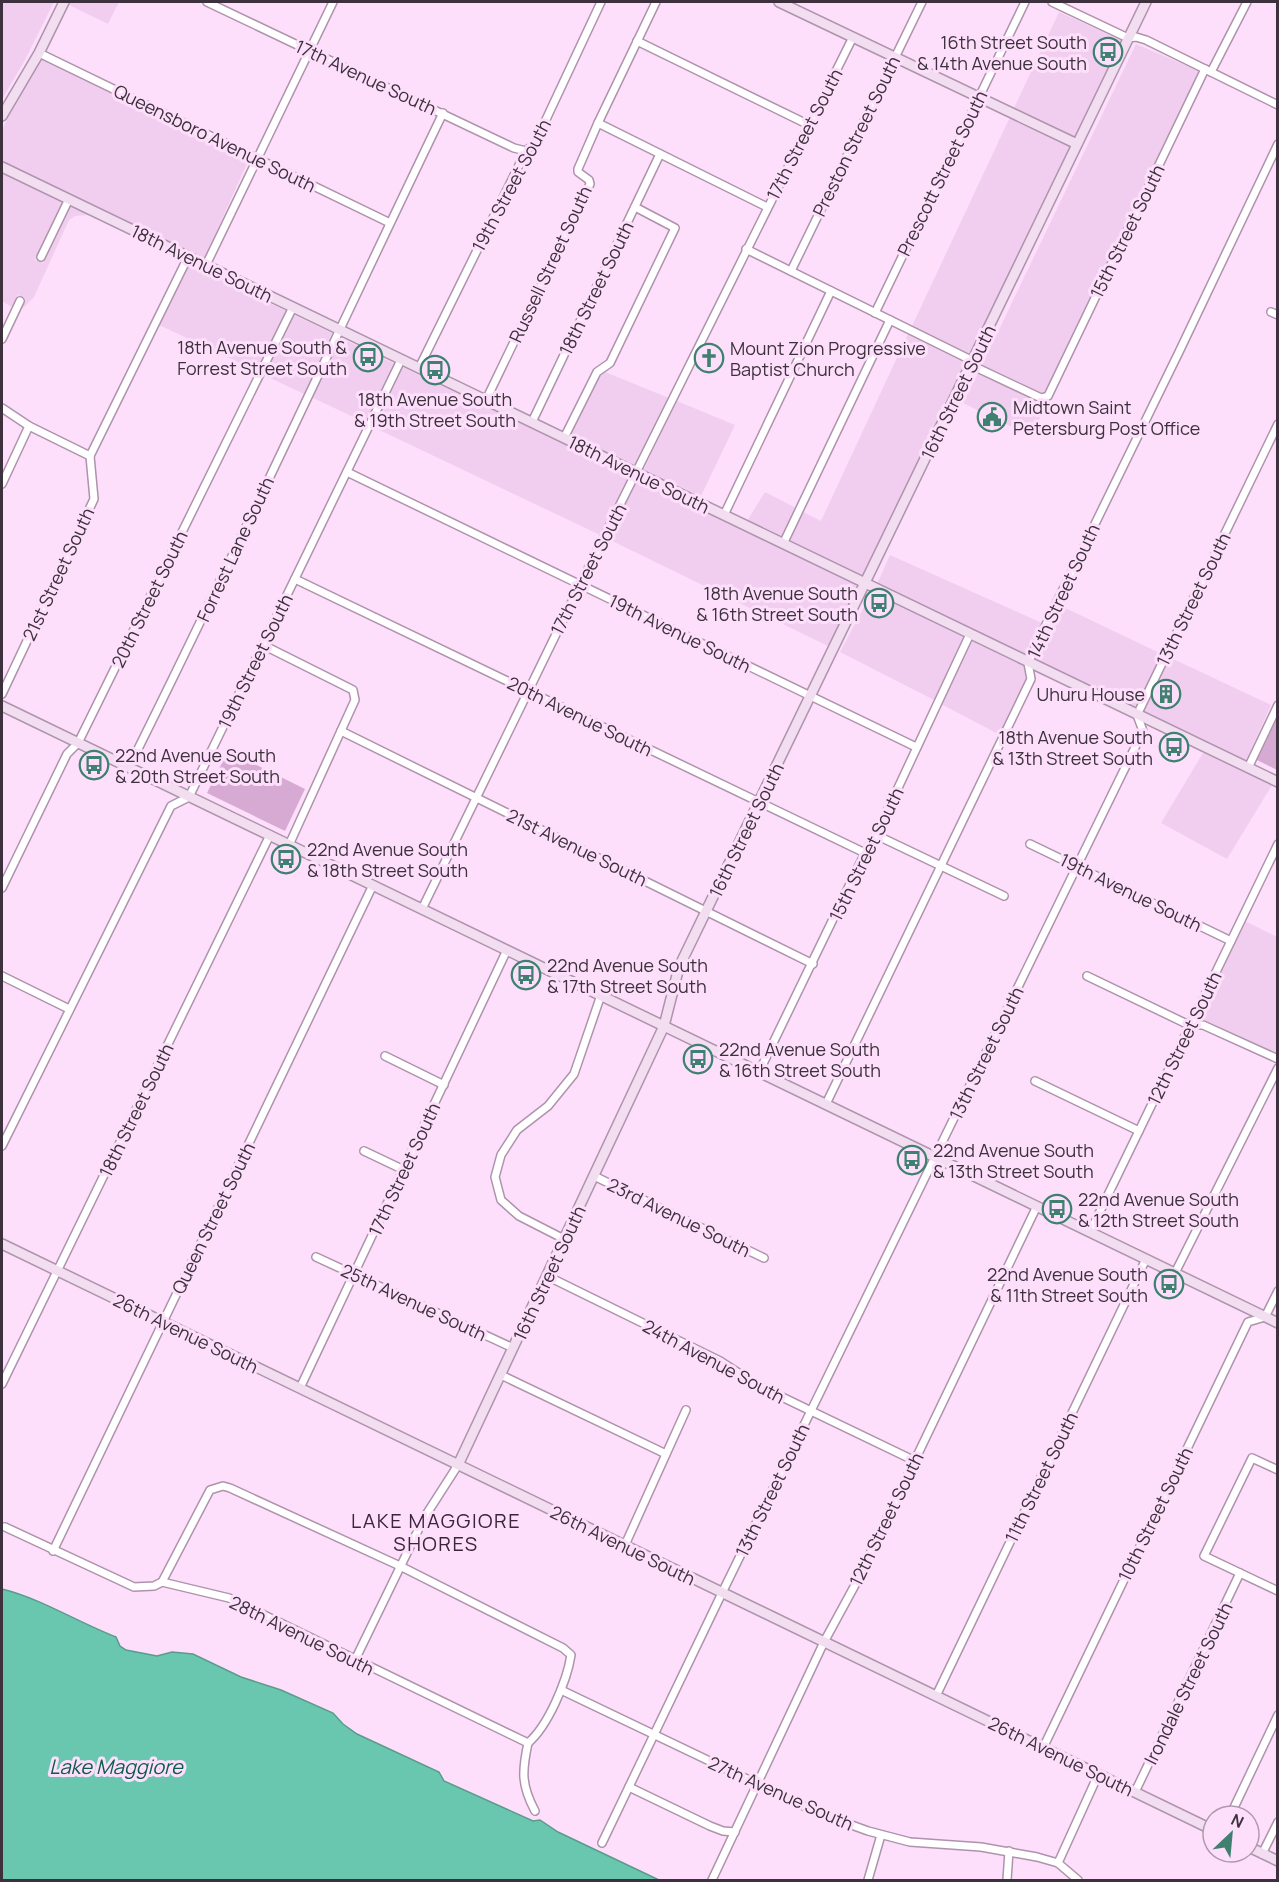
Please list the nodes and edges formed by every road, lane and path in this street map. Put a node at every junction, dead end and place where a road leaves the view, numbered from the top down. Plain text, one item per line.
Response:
1 (64, 2) edge
2 (207, 2) edge
3 (333, 2) edge
4 (656, 2) edge
5 (779, 2) edge
6 (921, 2) edge
7 (1025, 2) edge
8 (1052, 2) edge
9 (1146, 2) edge
10 (1247, 2) edge
11 (598, 3) edge
12 (853, 37) junction
13 (1128, 38) junction
14 (637, 42) junction
15 (310, 51) junction
16 (39, 52) junction
17 (894, 57) junction
18 (1208, 70) junction
19 (978, 97) junction
20 (1278, 105) edge
21 (443, 114) junction
22 (2, 116) edge
23 (597, 123) junction
24 (808, 125) junction
25 (1077, 144) junction
26 (1278, 144) edge
27 (526, 151) junction
28 (660, 154) junction
29 (258, 158) junction
30 (2, 167) edge
31 (69, 199) junction
32 (635, 207) junction
33 (767, 207) junction
34 (390, 223) junction
35 (746, 249) junction
36 (188, 256) junction
37 (41, 257) dead end
38 (206, 266) junction
39 (791, 271) junction
40 (831, 291) junction
41 (20, 301) dead end
42 (293, 307) junction
43 (875, 313) junction
44 (891, 320) junction
45 (339, 329) junction
46 (2, 339) edge
47 (402, 360) junction
48 (972, 363) junction
49 (419, 368) junction
50 (486, 400) junction
51 (2, 408) edge
52 (532, 422) junction
53 (1278, 424) edge
54 (29, 426) junction
55 (564, 438) junction
56 (90, 456) junction
57 (347, 472) junction
58 (637, 473) junction
59 (2, 484) edge
60 (724, 515) junction
61 (783, 544) junction
62 (295, 579) junction
63 (865, 583) junction
64 (580, 585) junction
65 (970, 634) junction
66 (263, 645) junction
67 (1028, 663) junction
68 (528, 691) junction
69 (2, 694) edge
70 (811, 696) junction
71 (1278, 705) edge
72 (2, 706) edge
73 (1137, 715) junction
74 (341, 731) junction
75 (78, 743) junction
76 (916, 747) junction
77 (129, 767) junction
78 (1248, 768) junction
79 (1278, 782) edge
80 (189, 796) junction
81 (476, 797) junction
82 (759, 803) junction
83 (270, 835) junction
84 (876, 835) junction
85 (1030, 844) dead end
86 (1278, 844) edge
87 (289, 845) junction
88 (865, 854) junction
89 (942, 867) junction
90 (1078, 867) junction
91 (373, 885) junction
92 (2, 888) edge
93 (1004, 896) dead end
94 (422, 909) junction
95 (707, 911) junction
96 (1231, 941) junction
97 (507, 950) junction
98 (813, 964) junction
99 (2, 975) edge
100 (1087, 976) dead end
101 (601, 995) junction
102 (69, 1009) junction
103 (1189, 1025) junction
104 (664, 1026) junction
105 (385, 1056) dead end
106 (1278, 1059) edge
107 (1278, 1068) edge
108 (759, 1072) junction
109 (1035, 1081) dead end
110 (444, 1085) junction
111 (826, 1104) junction
112 (1139, 1131) junction
113 (2, 1146) edge
114 (364, 1151) dead end
115 (935, 1157) junction
116 (404, 1170) junction
117 (594, 1176) junction
118 (1037, 1206) junction
119 (1090, 1232) junction
120 (564, 1239) junction
121 (2, 1244) edge
122 (316, 1257) dead end
123 (764, 1258) dead end
124 (1146, 1259) junction
125 (57, 1271) junction
126 (1175, 1273) junction
127 (354, 1274) junction
128 (547, 1276) junction
129 (1278, 1292) edge
130 (1265, 1317) junction
131 (164, 1322) junction
132 (1278, 1323) edge
133 (513, 1348) junction
134 (501, 1375) junction
135 (2, 1384) edge
136 (300, 1388) junction
137 (686, 1410) dead end
138 (811, 1411) junction
139 (666, 1454) junction
140 (915, 1461) junction
141 (458, 1465) junction
142 (1278, 1470) edge
143 (5, 1527) dead end
144 (625, 1545) junction
145 (53, 1551) junction
146 (400, 1566) junction
147 (1240, 1573) junction
148 (162, 1582) junction
149 (1278, 1591) edge
150 (722, 1593) junction
151 (824, 1642) junction
152 (354, 1660) junction
153 (561, 1690) junction
154 (936, 1696) junction
155 (1278, 1715) edge
156 (655, 1734) junction
157 (528, 1743) junction
158 (1043, 1748) junction
159 (1098, 1774) junction
160 (758, 1784) junction
161 (629, 1787) junction
162 (1135, 1792) junction
163 (1236, 1804) edge
164 (535, 1811) dead end
165 (1278, 1822) edge
166 (1201, 1824) edge
167 (735, 1832) junction
168 (881, 1835) junction
169 (602, 1843) dead end
170 (1009, 1851) junction
171 (1262, 1854) joint
172 (1278, 1861) edge
173 (1058, 1863) junction
174 (712, 1881) edge
175 (868, 1881) edge
176 (1007, 1881) edge
177 (1078, 1881) edge

1 - 16 street
2 - 15 street, 17th Avenue South
3 - 15 street
4 - 14 street, Russell Street South
5 - 12 street
6 - 17 street, Preston Street South
7 - 19 street, Prescott Street South
8 - 13 street
9 - 13 street, 16th Street South
10 - 18 street, 15th Street South
11 - 27 street, 19th Street South
12 - 17 street
12 - 24 street, 17th Street South
13 - 18 street
13 - 25 street, 16th Street South
14 - 23 street, Russell Street South
14 - 24 street
15 - 21 street, 17th Avenue South
15 - 29 street
16 - 22 street
16 - 29 street, Queensboro Avenue South
17 - 19 street
17 - 39 street, Preston Street South
18 - 20 street
18 - 48 street, 15th Street South
19 - 25 street
19 - 43 street, Prescott Street South
21 - 27 street, 17th Avenue South
21 - 34 street
23 - 28 street
23 - 50 street, Russell Street South
24 - 33 street, 17th Street South
25 - 48 street, 16th Street South
26 - 67 street, 14th Street South
27 - 49 street, 19th Street South
28 - 32 street, 18th Street South
28 - 33 street
29 - 34 street, Queensboro Avenue South
29 - 38 street
30 - 31 street, 18th Avenue South
31 - 36 street, 18th Avenue South
31 - 37 street
32 - 52 street, 18th Street South
32 - 55 street
33 - 35 street, 17th Street South
34 - 45 street
35 - 39 street
35 - 58 street, 17th Street South
36 - 38 street, 18th Avenue South
36 - 56 street
38 - 42 street, 18th Avenue South
39 - 40 street
40 - 43 street
40 - 60 street
41 - 46 street
42 - 45 street, 18th Avenue South
42 - 75 street, 20th Street South
43 - 44 street
44 - 48 street
44 - 61 street
45 - 47 street, 18th Avenue South
45 - 77 street, Forrest Lane South
47 - 49 street, 18th Avenue South
47 - 57 street, 19th Street South
48 - 63 street, 16th Street South
49 - 50 street, 18th Avenue South
50 - 52 street, 18th Avenue South
51 - 54 street
52 - 55 street, 18th Avenue South
53 - 73 street, 13th Street South
54 - 56 street
54 - 59 street
55 - 58 street, 18th Avenue South
56 - 69 street, 21st Street South
57 - 62 street, 19th Street South
57 - 64 street, 19th Avenue South
58 - 60 street, 18th Avenue South
58 - 64 street, 17th Street South
60 - 61 street, 18th Avenue South
61 - 63 street, 18th Avenue South
62 - 66 street, 19th Street South
62 - 68 street, 20th Avenue South
63 - 65 street, 18th Avenue South
63 - 70 street, 16th Street South
64 - 68 street, 17th Street South
64 - 70 street, 19th Avenue South
65 - 67 street, 18th Avenue South
65 - 76 street, 15th Street South
66 - 74 street
66 - 80 street, 19th Street South
67 - 73 street, 18th Avenue South
67 - 89 street, 14th Street South
68 - 81 street, 17th Street South
68 - 82 street, 20th Avenue South
70 - 76 street, 19th Avenue South
70 - 82 street, 16th Street South
71 - 78 street
72 - 75 street
73 - 78 street, 18th Avenue South
73 - 90 street, 13th Street South
74 - 81 street, 21st Avenue South
74 - 87 street
75 - 77 street
75 - 92 street, 20th Street South
76 - 84 street, 15th Street South
77 - 80 street
78 - 79 street, 18th Avenue South
80 - 83 street
80 - 102 street, 19th Street South
81 - 94 street, 17th Street South
81 - 95 street, 21st Avenue South
82 - 88 street, 20th Avenue South
82 - 95 street, 16th Street South
83 - 87 street
83 - 125 street, 18th Street South
84 - 88 street, 15th Street South
84 - 89 street
85 - 90 street, 19th Avenue South
86 - 96 street, 12th Street South
87 - 91 street
88 - 98 street, 15th Street South
89 - 93 street
89 - 111 street, 14th Street South
90 - 96 street, 19th Avenue South
90 - 115 street, 13th Street South
91 - 94 street
91 - 131 street, Queen Street South
94 - 97 street
95 - 98 street, 21st Avenue South
95 - 104 street, 16th Street South
96 - 103 street, 12th Street South
97 - 101 street
97 - 110 street, 17th Street South
98 - 108 street, 15th Street South
99 - 102 street
100 - 103 street
101 - 104 street
101 - 120 street
102 - 113 street, 19th Street South
103 - 106 street
103 - 112 street, 12th Street South
104 - 108 street
104 - 117 street, 16th Street South
105 - 110 street
107 - 126 street
108 - 111 street
109 - 112 street
110 - 116 street, 17th Street South
111 - 115 street
112 - 119 street, 12th Street South
114 - 116 street
115 - 118 street
115 - 138 street, 13th Street South
116 - 127 street, 17th Street South
117 - 120 street, 16th Street South
117 - 123 street, 23rd Avenue South
118 - 119 street
118 - 140 street, 12th Street South
119 - 124 street
120 - 128 street, 16th Street South
121 - 125 street, 26th Avenue South
122 - 127 street, 25th Avenue South
124 - 126 street
124 - 154 street, 11th Street South
125 - 131 street, 26th Avenue South
125 - 135 street, 18th Street South
126 - 130 street
127 - 133 street, 25th Avenue South
127 - 136 street, 17th Street South
128 - 133 street, 16th Street South
128 - 138 street, 24th Avenue South
129 - 130 street, 10th Street South
130 - 132 street
130 - 158 street, 10th Street South
131 - 136 street, 26th Avenue South
131 - 145 street, Queen Street South
133 - 134 street, 16th Street South
134 - 139 street
134 - 141 street, 16th Street South
136 - 141 street, 26th Avenue South
137 - 139 street
138 - 140 street, 24th Avenue South
138 - 150 street, 13th Street South
139 - 144 street
140 - 151 street, 12th Street South
141 - 144 street, 26th Avenue South
141 - 146 street, 16th Street South
142 - 147 street
143 - 145 street, 28th Avenue South
144 - 150 street, 26th Avenue South
145 - 148 street, 28th Avenue South
146 - 148 street
146 - 152 street, 16th Street South
146 - 153 street
147 - 149 street
147 - 162 street, Irondale Street South
148 - 152 street, 28th Avenue South
150 - 151 street, 26th Avenue South
150 - 156 street, 13th Street South
151 - 154 street, 26th Avenue South
151 - 160 street, 12th Street South
152 - 157 street, 28th Avenue South
153 - 156 street, 27th Avenue South
153 - 157 street
154 - 158 street, 26th Avenue South
155 - 163 street
156 - 160 street, 27th Avenue South
156 - 161 street, 13th Street South
157 - 164 street
158 - 159 street, 26th Avenue South
159 - 162 street, 26th Avenue South
159 - 173 street
160 - 167 street, 12th Street South
160 - 168 street, 27th Avenue South
161 - 167 street
161 - 169 street, 13th Street South
162 - 166 street, 26th Avenue South
165 - 171 street
167 - 174 street, 12th Street South
168 - 170 street, 27th Avenue South
168 - 175 street
170 - 173 street, 27th Avenue South
170 - 176 street
171 - 172 street
173 - 177 street, 27th Avenue South

